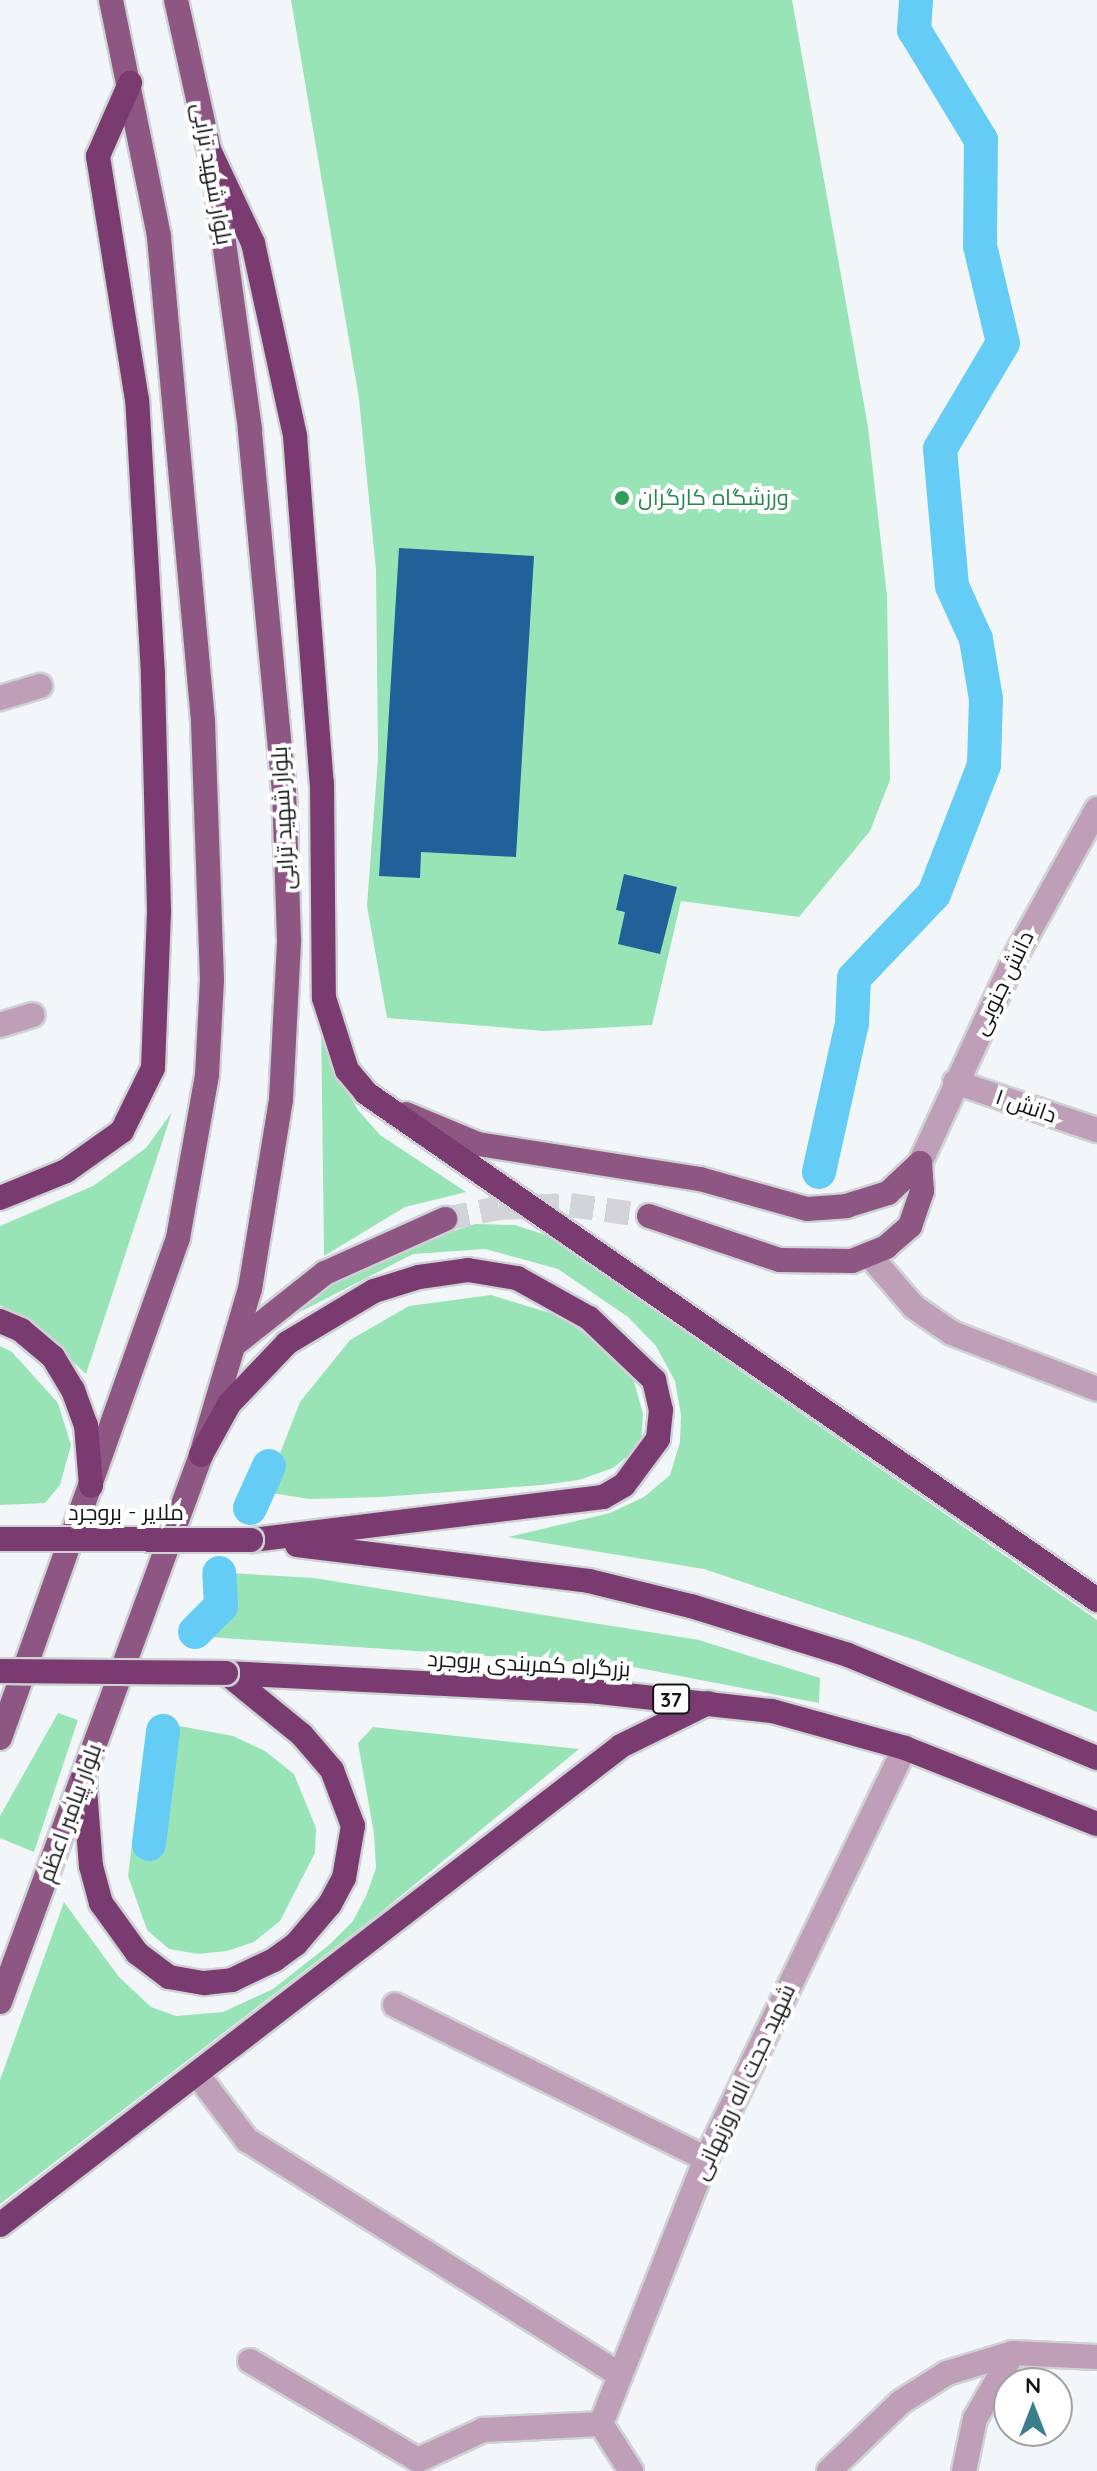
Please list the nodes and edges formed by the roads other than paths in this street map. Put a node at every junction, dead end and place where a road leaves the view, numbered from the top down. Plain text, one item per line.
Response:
1 (111, 0) edge
2 (176, 0) edge
3 (130, 83) junction
4 (210, 152) junction
5 (40, 686) dead end
6 (0, 698) edge
7 (1097, 809) edge
8 (32, 1015) dead end
9 (0, 1025) edge
10 (955, 1082) junction
11 (366, 1093) junction
12 (1097, 1130) edge
13 (920, 1163) junction
14 (0, 1198) edge
15 (649, 1216) tunnel mouth
16 (445, 1219) tunnel mouth
17 (870, 1256) junction
18 (0, 1321) edge
19 (234, 1345) junction
20 (1097, 1389) edge
21 (201, 1455) junction
22 (91, 1486) junction
23 (0, 1539) edge
24 (251, 1540) junction
25 (1097, 1600) edge
26 (140, 1623) joint
27 (0, 1671) edge
28 (226, 1673) junction
29 (711, 1702) junction
30 (0, 1738) edge
31 (905, 1748) junction
32 (1097, 1758) edge
33 (84, 1776) junction
34 (1097, 1824) edge
35 (0, 2002) edge
36 (395, 2005) dead end
37 (197, 2074) junction
38 (706, 2159) junction
39 (0, 2225) edge
40 (1013, 2353) junction
41 (1097, 2357) edge
42 (250, 2361) dead end
43 (620, 2375) junction
44 (601, 2424) junction
45 (411, 2465) edge
46 (631, 2471) edge
47 (829, 2471) edge
48 (964, 2471) edge

1 - 3 main road
2 - 4 main road, بلوار شهید ترابی
3 - 14 highway
3 - 22 main road
4 - 11 highway
4 - 19 main road, بلوار شهید ترابی
5 - 6 street
7 - 10 street, دانش جنوبی
8 - 9 street
10 - 12 street, دانش ۱
10 - 13 street, دانش جنوبی
11 - 13 main road
11 - 25 highway
13 - 17 main road
15 - 17 main road
16 - 19 main road
17 - 20 street
18 - 22 highway
19 - 21 main road, بلوار شهید ترابی
21 - 24 highway
21 - 26 main road, بلوار شهید ترابی
22 - 30 main road
23 - 24 highway, ملایر - بروجرد, bridge
24 - 32 highway
26 - 33 main road, بلوار پیامبر اعظم
27 - 28 highway, 37, bridge
28 - 29 highway, بزرگراه کمربندی بروجرد / 37
28 - 33 highway
29 - 31 highway, بزرگراه کمربندی بروجرد / 37
29 - 37 highway
31 - 34 highway, بزرگراه کمربندی بروجرد / 37
31 - 38 street, شهید حجت اله روزبهانی
33 - 35 main road, بلوار پیامبر اعظم
36 - 38 street
37 - 39 highway
37 - 43 street
38 - 43 street, شهید حجت اله روزبهانی
40 - 41 street
40 - 47 street
40 - 48 street
42 - 45 street
43 - 44 street, شهید حجت اله روزبهانی
44 - 45 street
44 - 46 street

